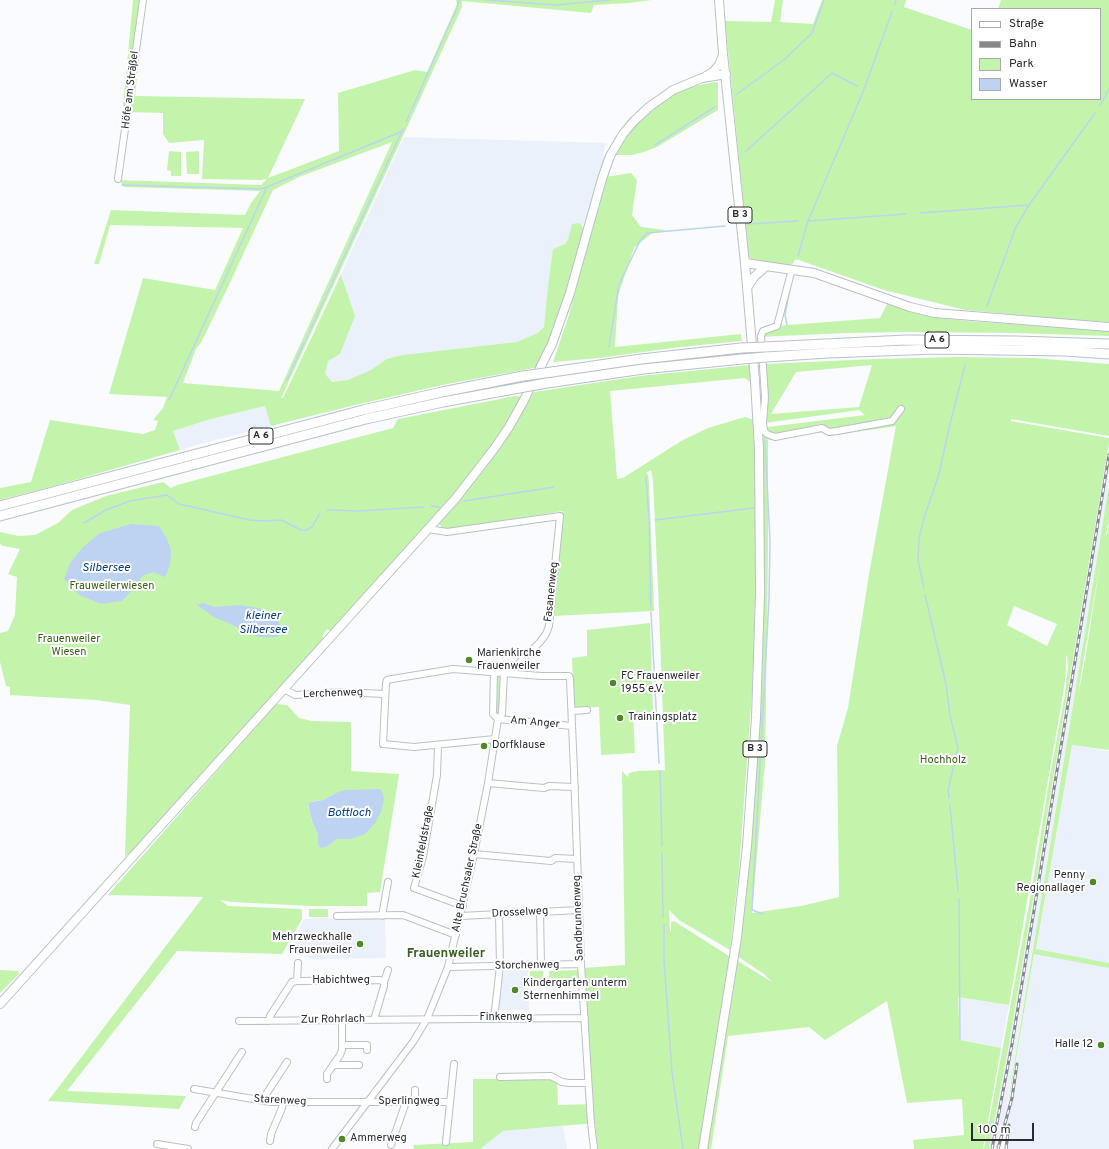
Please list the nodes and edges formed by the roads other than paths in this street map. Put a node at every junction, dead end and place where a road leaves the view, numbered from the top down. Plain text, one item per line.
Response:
1 (143, 0) edge
2 (719, 0) edge
3 (724, 54) junction
4 (726, 74) junction
5 (702, 78) junction
6 (118, 179) dead end
7 (746, 267) junction
8 (783, 268) junction
9 (763, 269) junction
10 (792, 269) junction
11 (747, 288) junction
12 (1109, 327) edge
13 (1109, 344) edge
14 (1109, 354) edge
15 (901, 409) dead end
16 (0, 506) edge
17 (0, 516) edge
18 (428, 529) junction
19 (494, 672) junction
20 (504, 673) junction
21 (284, 689) junction
22 (385, 694) junction
23 (587, 710) dead end
24 (572, 711) junction
25 (498, 719) junction
26 (572, 726) junction
27 (495, 739) junction
28 (438, 745) junction
29 (488, 783) junction
30 (575, 786) junction
31 (474, 854) junction
32 (577, 859) junction
33 (388, 882) dead end
34 (463, 906) junction
35 (579, 910) junction
36 (540, 912) junction
37 (499, 914) junction
38 (337, 916) dead end
39 (382, 916) junction
40 (461, 916) junction
41 (456, 934) junction
42 (298, 963) dead end
43 (581, 964) junction
44 (541, 965) junction
45 (500, 966) junction
46 (448, 967) junction
47 (388, 970) dead end
48 (297, 981) junction
49 (384, 982) junction
50 (0, 1004) edge
51 (494, 1018) junction
52 (585, 1018) junction
53 (427, 1019) junction
54 (342, 1020) junction
55 (374, 1020) junction
56 (239, 1021) dead end
57 (270, 1021) junction
58 (342, 1045) junction
59 (366, 1050) dead end
60 (242, 1052) dead end
61 (286, 1062) dead end
62 (454, 1064) dead end
63 (333, 1065) junction
64 (359, 1065) dead end
65 (500, 1077) dead end
66 (327, 1079) dead end
67 (588, 1083) junction
68 (194, 1089) dead end
69 (415, 1090) dead end
70 (215, 1093) junction
71 (263, 1101) junction
72 (283, 1102) junction
73 (367, 1102) junction
74 (406, 1102) junction
75 (415, 1102) junction
76 (450, 1102) junction
77 (196, 1127) dead end
78 (270, 1141) dead end
79 (446, 1142) dead end
80 (157, 1144) dead end
81 (391, 1145) dead end
82 (188, 1149) edge
83 (332, 1149) edge
84 (594, 1149) edge
85 (702, 1149) edge

1 - 6 street, Höfe am Sträßel
2 - 3 main road, B 3
3 - 4 main road, B 3
3 - 5 main road
4 - 5 main road
4 - 7 main road, B 3
5 - 18 main road
7 - 8 main road
7 - 9 main road
7 - 11 main road, B 3
8 - 9 main road
8 - 10 main road
9 - 11 main road
10 - 12 main road
10 - 15 street
11 - 85 main road, B 3
13 - 16 highway, A 6, bridge
14 - 17 highway, A 6, bridge
18 - 20 street, Fasanenweg
18 - 21 main road
19 - 20 street
19 - 22 street
19 - 25 street
20 - 24 street, Sandbrunnenweg
20 - 25 street, Alte Bruchsaler Straße
21 - 22 street, Lerchenweg
21 - 50 main road
22 - 28 street
23 - 24 street
24 - 26 street, Sandbrunnenweg
25 - 26 street, Am Anger
25 - 27 street, Alte Bruchsaler Straße
26 - 30 street, Sandbrunnenweg
27 - 28 street
27 - 29 street, Alte Bruchsaler Straße
28 - 34 street, Kleinfeldstraße
29 - 30 street
29 - 31 street, Alte Bruchsaler Straße
30 - 32 street, Sandbrunnenweg
31 - 32 street
31 - 34 street, Alte Bruchsaler Straße
32 - 35 street, Sandbrunnenweg
33 - 39 street
34 - 40 street, Alte Bruchsaler Straße
35 - 36 street, Drosselweg
35 - 43 street, Sandbrunnenweg
36 - 37 street, Drosselweg
36 - 44 street
37 - 40 street, Drosselweg
37 - 45 street
38 - 39 street
39 - 41 street
40 - 41 street, Alte Bruchsaler Straße
41 - 46 street, Alte Bruchsaler Straße
42 - 48 street, Habichtweg
43 - 44 street, Storchenweg
43 - 52 street, Sandbrunnenweg
44 - 45 street, Storchenweg
45 - 46 street, Storchenweg
45 - 51 street
46 - 53 street, Alte Bruchsaler Straße
47 - 49 street, Habichtweg
48 - 49 street, Habichtweg
48 - 57 street, Habichtweg
49 - 55 street, Habichtweg
51 - 52 street, Finkenweg
51 - 53 street, Finkenweg
52 - 67 street, Sandbrunnenweg
53 - 55 street, Zur Rohrlach
53 - 73 street, Alte Bruchsaler Straße
54 - 55 street, Zur Rohrlach
54 - 57 street, Zur Rohrlach
54 - 58 street
56 - 57 street, Zur Rohrlach
58 - 59 street
58 - 63 street
60 - 70 street
61 - 71 street
62 - 76 street
63 - 64 street
63 - 66 street
65 - 67 street
67 - 84 street, Sandbrunnenweg
68 - 70 street, Starenweg
69 - 75 street
70 - 71 street, Starenweg
70 - 77 street
71 - 72 street, Starenweg
72 - 73 street, Starenweg
72 - 78 street
73 - 74 street, Sperlingweg
73 - 83 street, Alte Bruchsaler Straße
74 - 75 street, Sperlingweg
74 - 81 street
75 - 76 street, Sperlingweg
76 - 79 street
80 - 82 street

